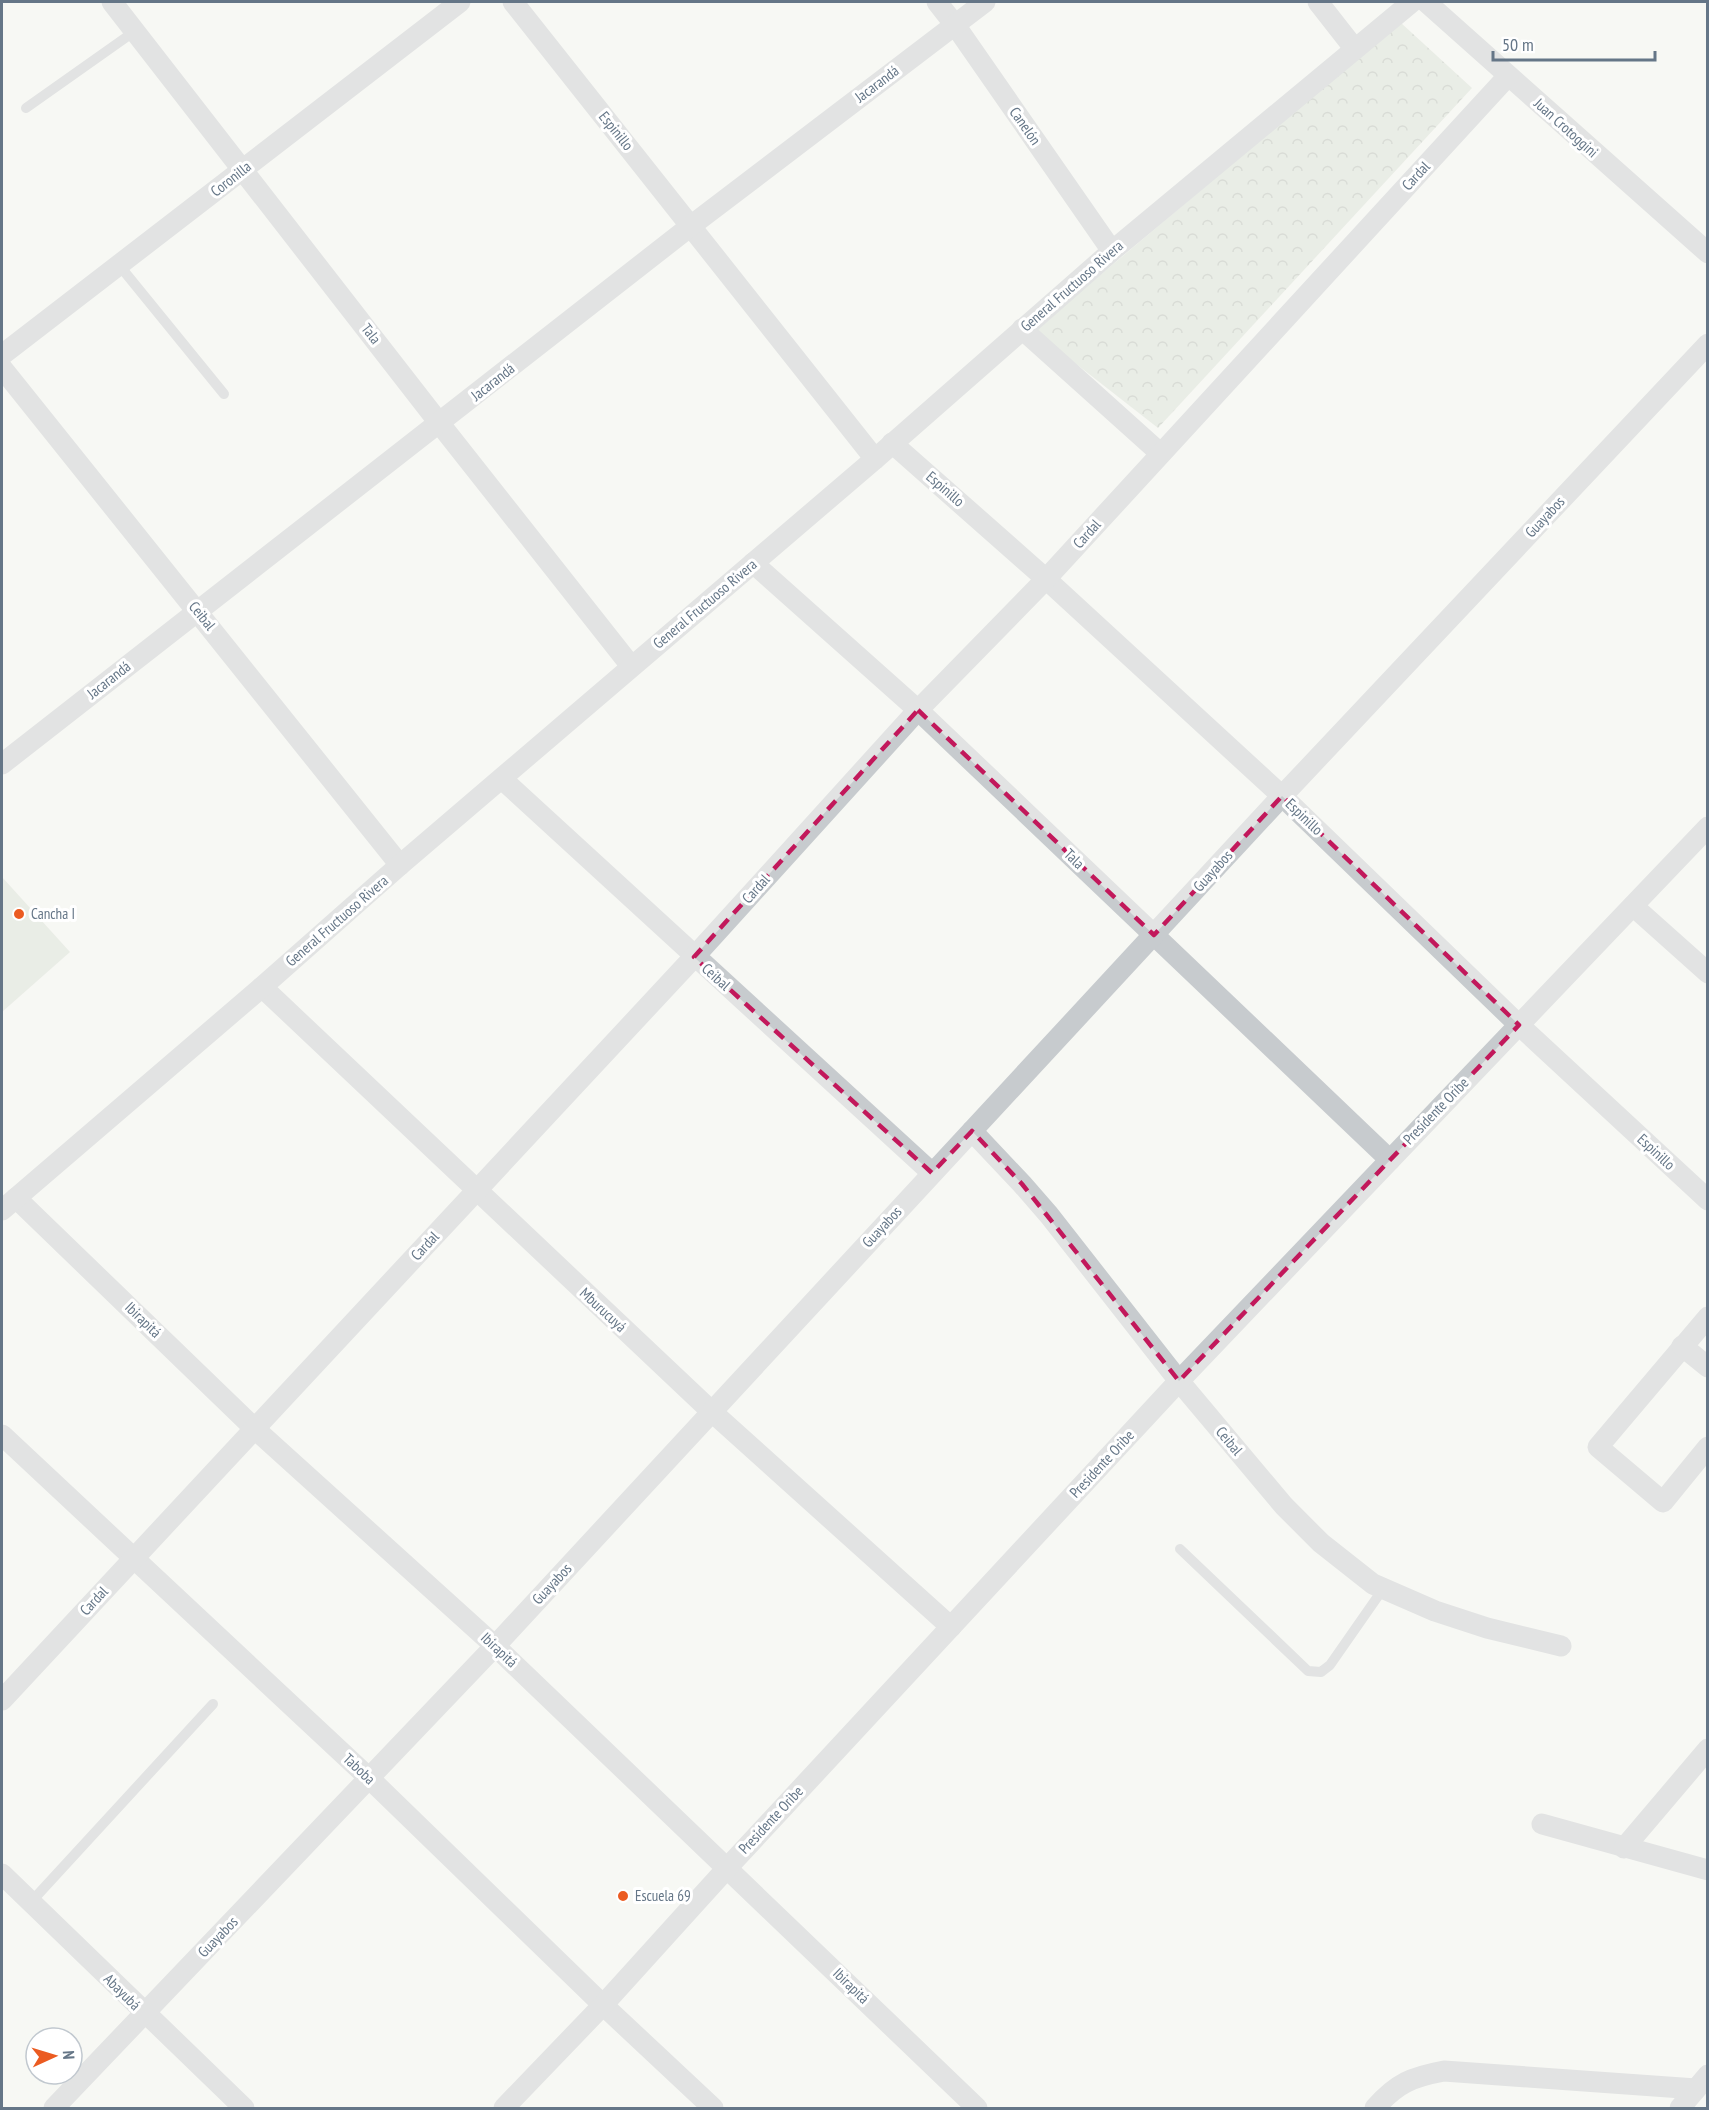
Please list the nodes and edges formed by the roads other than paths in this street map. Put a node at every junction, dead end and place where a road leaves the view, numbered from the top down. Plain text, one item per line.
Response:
1 (112, 2) edge
2 (460, 2) edge
3 (513, 2) edge
4 (937, 2) edge
5 (985, 2) edge
6 (1318, 2) edge
7 (1412, 2) edge
8 (1426, 2) edge
9 (955, 24) junction
10 (135, 31) junction
11 (1354, 48) junction
12 (1508, 76) junction
13 (27, 108) dead end
14 (244, 169) junction
15 (692, 225) junction
16 (1112, 251) junction
17 (1707, 253) edge
18 (119, 265) junction
19 (1022, 329) junction
20 (1707, 344) edge
21 (2, 355) edge
22 (2, 368) edge
23 (224, 394) dead end
24 (440, 424) junction
25 (892, 443) junction
26 (1160, 453) junction
27 (875, 459) junction
28 (753, 563) junction
29 (1046, 579) junction
30 (198, 611) junction
31 (632, 666) junction
32 (918, 710) junction
33 (2, 764) edge
34 (502, 779) junction
35 (1282, 796) junction
36 (1707, 827) edge
37 (400, 865) junction
38 (1633, 906) junction
39 (1154, 935) junction
40 (694, 957) junction
41 (1707, 973) edge
42 (262, 987) junction
43 (1519, 1025) junction
44 (972, 1131) junction
45 (1390, 1160) junction
46 (932, 1173) junction
47 (476, 1191) junction
48 (1707, 1200) edge
49 (9, 1204) edge
50 (1707, 1317) edge
51 (1682, 1346) junction
52 (1707, 1366) edge
53 (1179, 1381) junction
54 (711, 1411) junction
55 (255, 1429) junction
56 (2, 1435) edge
57 (1707, 1447) edge
58 (1180, 1549) dead end
59 (133, 1558) junction
60 (1383, 1589) junction
61 (951, 1627) junction
62 (495, 1646) junction
63 (1561, 1646) dead end
64 (2, 1700) edge
65 (213, 1704) dead end
66 (1707, 1749) edge
67 (369, 1778) junction
68 (1542, 1824) dead end
69 (1624, 1848) junction
70 (728, 1867) junction
71 (1707, 1870) edge
72 (2, 1874) edge
73 (31, 1902) junction
74 (603, 2005) junction
75 (145, 2014) junction
76 (1702, 2082) edge
77 (964, 2104) edge
78 (54, 2109) edge
79 (244, 2109) edge
80 (504, 2109) edge
81 (713, 2109) edge
82 (1375, 2109) edge
83 (1680, 2109) edge

1 - 10 street, Tala
2 - 14 street, Coronilla
3 - 15 street, Espinillo
4 - 9 street, Canelón
5 - 9 street, Jacarandá
6 - 11 street
7 - 11 street, General Fructuoso Rivera
8 - 12 street, Juan Crotoggini
9 - 15 street, Jacarandá
9 - 16 street, Canelón
10 - 13 lane
10 - 14 street, Tala
11 - 16 street, General Fructuoso Rivera
12 - 17 street, Juan Crotoggini
12 - 26 street, Cardal
14 - 18 street, Coronilla
14 - 24 street, Tala
15 - 24 street, Jacarandá
15 - 27 street, Espinillo
16 - 19 street, General Fructuoso Rivera
18 - 21 street, Coronilla
18 - 23 lane
19 - 25 street, General Fructuoso Rivera
19 - 26 street
20 - 35 street, Guayabos
22 - 30 street, Ceibal
24 - 30 street, Jacarandá
24 - 31 street, Tala
25 - 27 street, General Fructuoso Rivera
25 - 29 street, Espinillo
26 - 29 street, Cardal
27 - 28 street, General Fructuoso Rivera
28 - 31 street, General Fructuoso Rivera
28 - 32 street, Tala
29 - 32 street, Cardal
29 - 35 street, Espinillo
30 - 33 street, Jacarandá
30 - 37 street, Ceibal
31 - 34 street, General Fructuoso Rivera
32 - 39 street, Tala
32 - 40 street, Cardal
34 - 37 street, General Fructuoso Rivera
34 - 40 street, Ceibal
35 - 39 street, Guayabos
35 - 43 street, Espinillo
36 - 38 street, Presidente Oribe
37 - 42 street, General Fructuoso Rivera
38 - 41 street
38 - 43 street, Presidente Oribe
39 - 44 street, Guayabos
39 - 45 street, Tala
40 - 46 street, Ceibal
40 - 47 street, Cardal
42 - 47 street, Mburucuyá
42 - 49 street, General Fructuoso Rivera
43 - 45 street, Presidente Oribe
43 - 48 street, Espinillo
44 - 46 street, Guayabos
44 - 53 street, Ceibal
45 - 53 street, Presidente Oribe
46 - 54 street, Guayabos
47 - 54 street, Mburucuyá
47 - 55 street, Cardal
49 - 55 street, Ibirapitá
50 - 51 street
51 - 52 street
51 - 57 street
53 - 60 street, Ceibal
53 - 61 street, Presidente Oribe
54 - 61 street, Mburucuyá
54 - 62 street, Guayabos
55 - 59 street, Cardal
55 - 62 street, Ibirapitá
56 - 59 street, Taboba
58 - 60 lane
59 - 64 street, Cardal
59 - 67 street, Taboba
60 - 63 street, Ceibal
61 - 70 street, Presidente Oribe
62 - 67 street, Guayabos
62 - 70 street, Ibirapitá
65 - 73 lane
66 - 69 street
67 - 74 street, Taboba
67 - 75 street, Guayabos
68 - 69 street
69 - 71 street
70 - 74 street, Presidente Oribe
70 - 77 street, Ibirapitá
72 - 73 street, Abayubá
73 - 75 street, Abayubá
74 - 80 street, Presidente Oribe
74 - 81 street, Taboba
75 - 78 street, Guayabos
75 - 79 street, Abayubá
76 - 82 street
76 - 83 street

